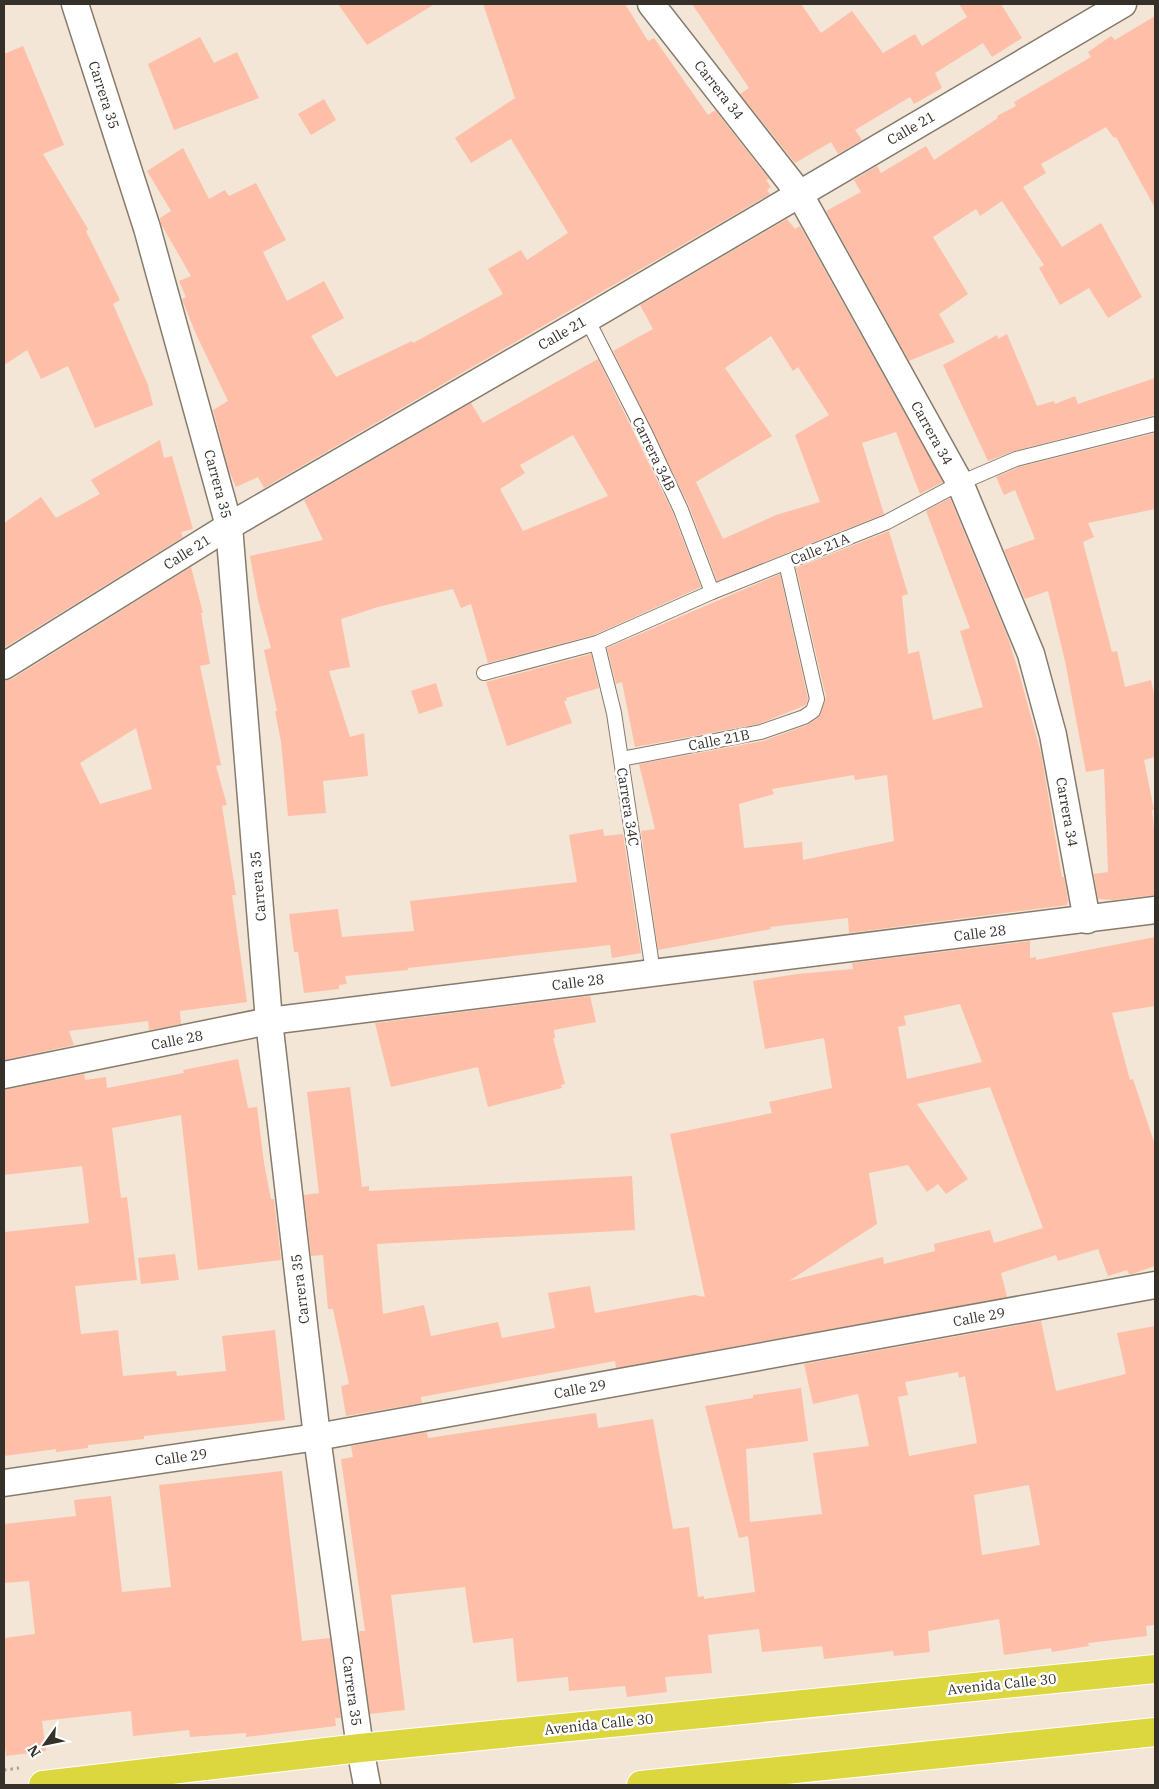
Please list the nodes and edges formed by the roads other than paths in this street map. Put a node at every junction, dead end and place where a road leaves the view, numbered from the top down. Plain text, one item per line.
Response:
1 (75, 4) edge
2 (651, 4) edge
3 (1124, 4) edge
4 (799, 193) junction
5 (586, 319) junction
6 (1155, 424) edge
7 (960, 483) junction
8 (229, 526) junction
9 (786, 563) junction
10 (712, 592) junction
11 (597, 643) junction
12 (4, 666) edge
13 (484, 672) dead end
14 (621, 758) junction
15 (1155, 910) edge
16 (1087, 920) junction
17 (654, 972) junction
18 (269, 1022) junction
19 (4, 1075) edge
20 (1155, 1284) edge
21 (317, 1438) junction
22 (4, 1483) edge
23 (1155, 1669) edge
24 (1155, 1732) edge
25 (360, 1748) junction
26 (43, 1785) edge
27 (367, 1785) edge
28 (641, 1785) edge

1 - 8 street, Carrera 35
2 - 4 street, Carrera 34
3 - 4 street, Calle 21
4 - 5 street, Calle 21
4 - 7 street, Carrera 34
5 - 8 street, Calle 21
5 - 10 lane, Carrera 34B
6 - 7 lane, Calle 21A
7 - 9 lane, Calle 21A
7 - 16 street, Carrera 34
8 - 12 street, Calle 21
8 - 18 street, Carrera 35
9 - 10 lane, Calle 21A
9 - 14 lane, Calle 21B
10 - 11 lane, Calle 21A
11 - 13 lane, Calle 21A
11 - 14 lane, Carrera 34C
14 - 17 lane, Carrera 34C
15 - 16 street, Calle 28
16 - 17 street, Calle 28
17 - 18 street, Calle 28
18 - 19 street, Calle 28
18 - 21 street, Carrera 35
20 - 21 street, Calle 29
21 - 22 street, Calle 29
21 - 25 street, Carrera 35
23 - 25 highway, Avenida Calle 30
24 - 28 highway
25 - 26 highway, Avenida Calle 30
25 - 27 street, Carrera 35

